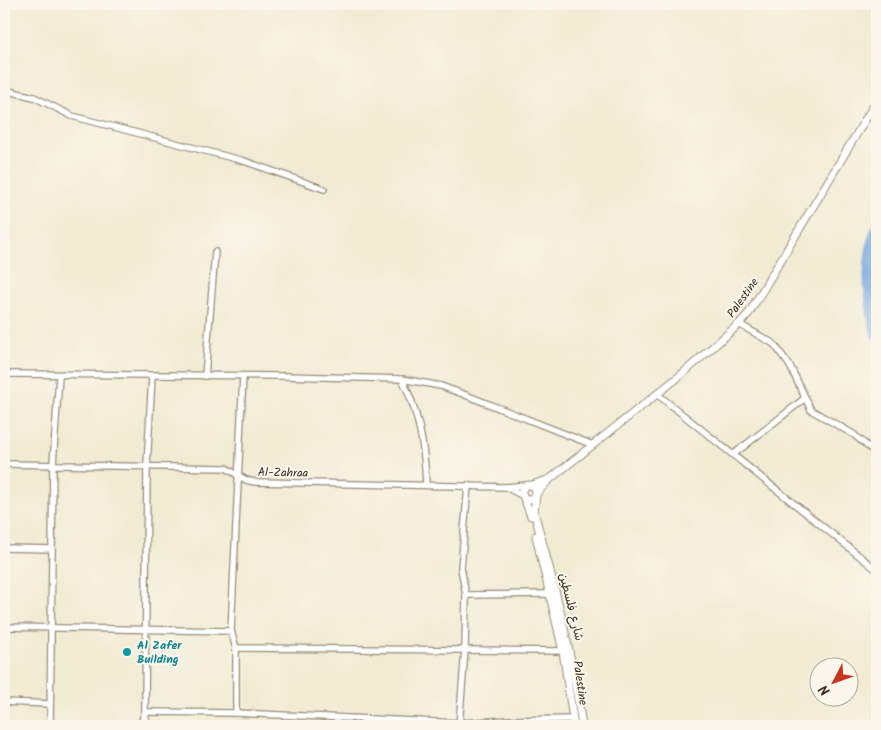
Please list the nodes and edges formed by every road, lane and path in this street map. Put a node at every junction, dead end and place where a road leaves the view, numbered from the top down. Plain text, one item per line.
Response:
1 (4, 90) edge
2 (877, 100) edge
3 (324, 189) dead end
4 (215, 252) dead end
5 (739, 324) junction
6 (4, 374) edge
7 (60, 376) junction
8 (152, 376) junction
9 (205, 376) junction
10 (243, 376) junction
11 (402, 379) junction
12 (657, 394) junction
13 (804, 399) dead end
14 (594, 444) junction
15 (734, 454) junction
16 (877, 454) edge
17 (4, 464) edge
18 (53, 464) junction
19 (146, 466) junction
20 (239, 476) junction
21 (550, 480) junction
22 (426, 485) junction
23 (468, 485) junction
24 (529, 485) junction
25 (506, 487) junction
26 (536, 494) junction
27 (524, 497) junction
28 (4, 548) edge
29 (52, 548) junction
30 (877, 570) edge
31 (549, 594) junction
32 (466, 595) junction
33 (4, 627) edge
34 (51, 628) junction
35 (145, 630) junction
36 (231, 631) junction
37 (236, 648) junction
38 (465, 650) junction
39 (564, 651) junction
40 (4, 702) edge
41 (50, 704) junction
42 (144, 712) junction
43 (236, 713) junction
44 (574, 723) edge
45 (459, 725) edge
46 (50, 726) edge
47 (140, 726) edge
48 (147, 726) edge
49 (582, 726) edge

1 - 3 street
2 - 5 street, Palestine
4 - 9 street
5 - 12 street, Palestine
5 - 16 street
6 - 7 street
7 - 8 street
7 - 18 street
8 - 9 street
8 - 19 street
9 - 10 street
10 - 11 street
10 - 20 street
11 - 14 street
11 - 22 street
12 - 14 street, Palestine
12 - 15 street
13 - 15 street
14 - 21 street, Palestine
15 - 30 street
17 - 18 street, Al-Zahraa
18 - 19 street, Al-Zahraa
18 - 29 street
19 - 20 street, Al-Zahraa
19 - 35 street
20 - 22 street, Al-Zahraa
20 - 36 street
21 - 24 street, Palestine
21 - 26 street, Palestine
22 - 23 street, Al-Zahraa
23 - 25 street, Al-Zahraa
23 - 32 street
24 - 25 street, Al-Zahraa
24 - 26 street
24 - 27 street
25 - 27 street, Al-Zahraa
26 - 27 street
26 - 49 street, شارع فلسطين
27 - 31 street, Palestine
28 - 29 street
29 - 34 street
31 - 32 street
31 - 39 street, Palestine
32 - 38 street
33 - 34 street
34 - 35 street
34 - 41 street
35 - 36 street
35 - 42 street
36 - 37 street
37 - 38 street
37 - 43 street
38 - 39 street
38 - 45 street
39 - 44 street, Palestine
40 - 41 street
41 - 46 street
42 - 43 street
42 - 47 street
42 - 48 street
43 - 45 street
44 - 45 street

